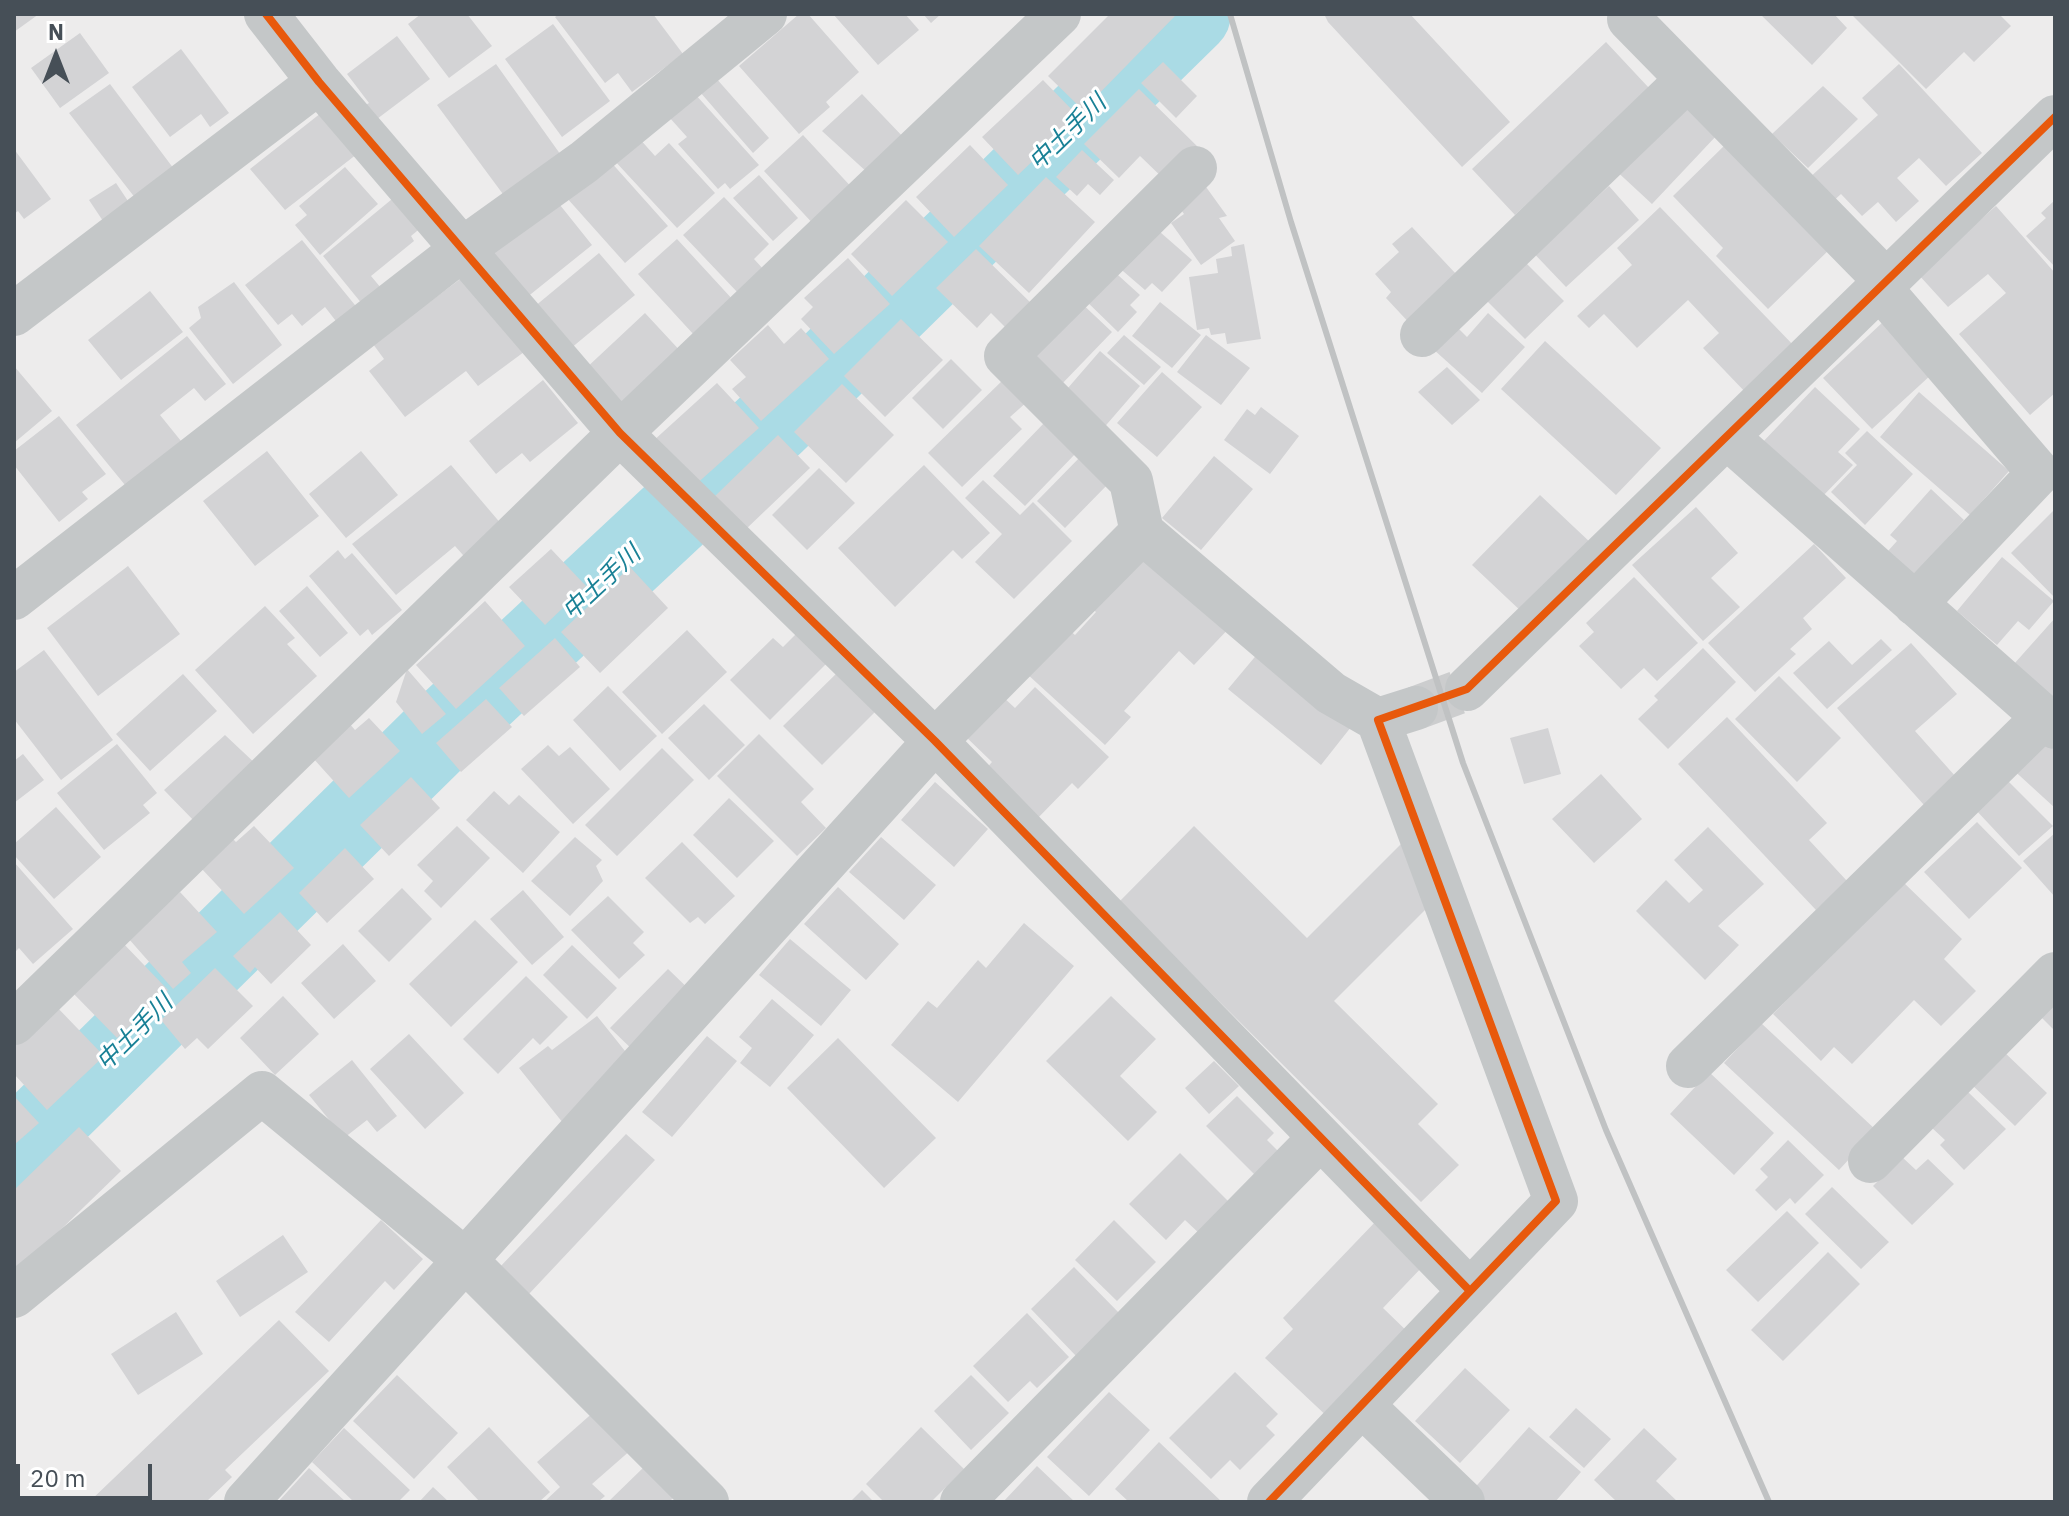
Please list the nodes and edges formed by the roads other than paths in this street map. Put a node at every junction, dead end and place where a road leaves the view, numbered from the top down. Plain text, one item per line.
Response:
1 (266, 14) edge
2 (765, 14) edge
3 (1059, 14) edge
4 (1629, 19) dead end
5 (1688, 79) junction
6 (319, 82) junction
7 (2055, 117) edge
8 (1195, 168) dead end
9 (464, 248) junction
10 (1884, 285) junction
11 (14, 314) edge
12 (1422, 335) dead end
13 (620, 433) junction
14 (1728, 438) junction
15 (1142, 532) junction
16 (14, 598) edge
17 (1915, 604) junction
18 (1467, 689) tunnel mouth
19 (2049, 722) edge
20 (935, 741) junction
21 (2055, 974) edge
22 (14, 1023) edge
23 (1688, 1066) dead end
24 (1320, 1138) junction
25 (1870, 1161) dead end
26 (465, 1260) junction
27 (1470, 1291) junction
28 (14, 1296) edge
29 (1362, 1405) junction
30 (246, 1502) edge
31 (707, 1502) edge
32 (962, 1502) edge
33 (1269, 1502) edge
34 (1463, 1502) edge

1 - 6 street
2 - 9 street
3 - 13 street
4 - 5 street
5 - 10 street
5 - 12 street
6 - 9 street
6 - 11 street
7 - 10 street
8 - 15 street
9 - 13 street
9 - 16 street
10 - 14 street
10 - 17 street
13 - 20 street
13 - 22 street
14 - 17 street
14 - 18 street
15 - 20 street
15 - 27 street
17 - 19 street
19 - 23 street
20 - 24 street
20 - 26 street
21 - 25 street
24 - 27 street
24 - 32 street
26 - 28 street
26 - 30 street
26 - 31 street
27 - 29 street
29 - 33 street
29 - 34 street

